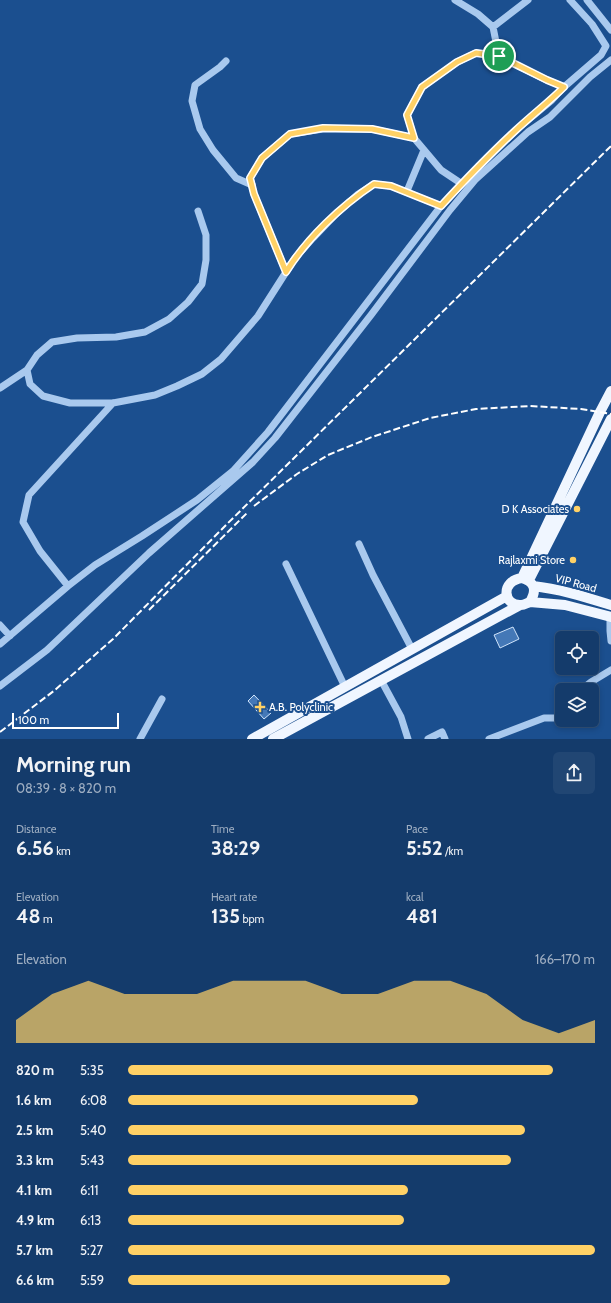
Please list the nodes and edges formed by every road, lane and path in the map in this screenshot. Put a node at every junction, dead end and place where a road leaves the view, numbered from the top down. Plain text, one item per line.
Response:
1 (455, 0) edge
2 (528, 0) edge
3 (570, 0) edge
4 (587, 0) edge
5 (493, 27) junction
6 (611, 30) edge
7 (499, 56) junction
8 (611, 60) edge
9 (226, 61) dead end
10 (564, 87) junction
11 (414, 138) junction
12 (424, 150) junction
13 (462, 184) junction
14 (252, 185) junction
15 (407, 192) junction
16 (441, 206) junction
17 (198, 211) dead end
18 (286, 272) junction
19 (27, 370) junction
20 (0, 388) edge
21 (611, 391) edge
22 (113, 403) junction
23 (611, 419) edge
24 (359, 544) dead end
25 (286, 564) dead end
26 (528, 581) junction
27 (68, 586) junction
28 (507, 596) junction
29 (525, 603) junction
30 (611, 605) edge
31 (611, 617) edge
32 (0, 625) edge
33 (10, 636) junction
34 (611, 641) edge
35 (0, 644) edge
36 (412, 649) junction
37 (611, 670) edge
38 (381, 680) junction
39 (590, 683) edge
40 (0, 686) edge
41 (345, 687) junction
42 (162, 699) dead end
43 (555, 718) edge
44 (140, 739) edge
45 (252, 739) edge
46 (273, 739) edge
47 (408, 739) edge
48 (428, 739) edge
49 (445, 739) edge
50 (489, 739) edge

1 - 5 street
2 - 5 street
3 - 10 street
4 - 6 street
5 - 7 street
7 - 10 street
7 - 11 street
8 - 40 street
9 - 14 street
10 - 13 street
11 - 12 street
11 - 14 street
12 - 13 street
12 - 15 street
13 - 16 street
14 - 18 street
15 - 16 street
15 - 18 street
16 - 27 street
17 - 19 street
18 - 22 street
19 - 20 street
19 - 22 street
21 - 26 main road
22 - 27 street
23 - 26 main road
24 - 36 street
25 - 41 street
26 - 28 main road
26 - 29 main road
26 - 30 main road, VIP Road
27 - 33 street
28 - 29 main road
28 - 36 main road
29 - 31 main road
29 - 38 main road
31 - 34 street
32 - 33 street
33 - 35 street
36 - 41 main road
37 - 39 street
38 - 46 main road
38 - 47 street
41 - 45 main road
42 - 44 street
43 - 50 street
48 - 49 street

